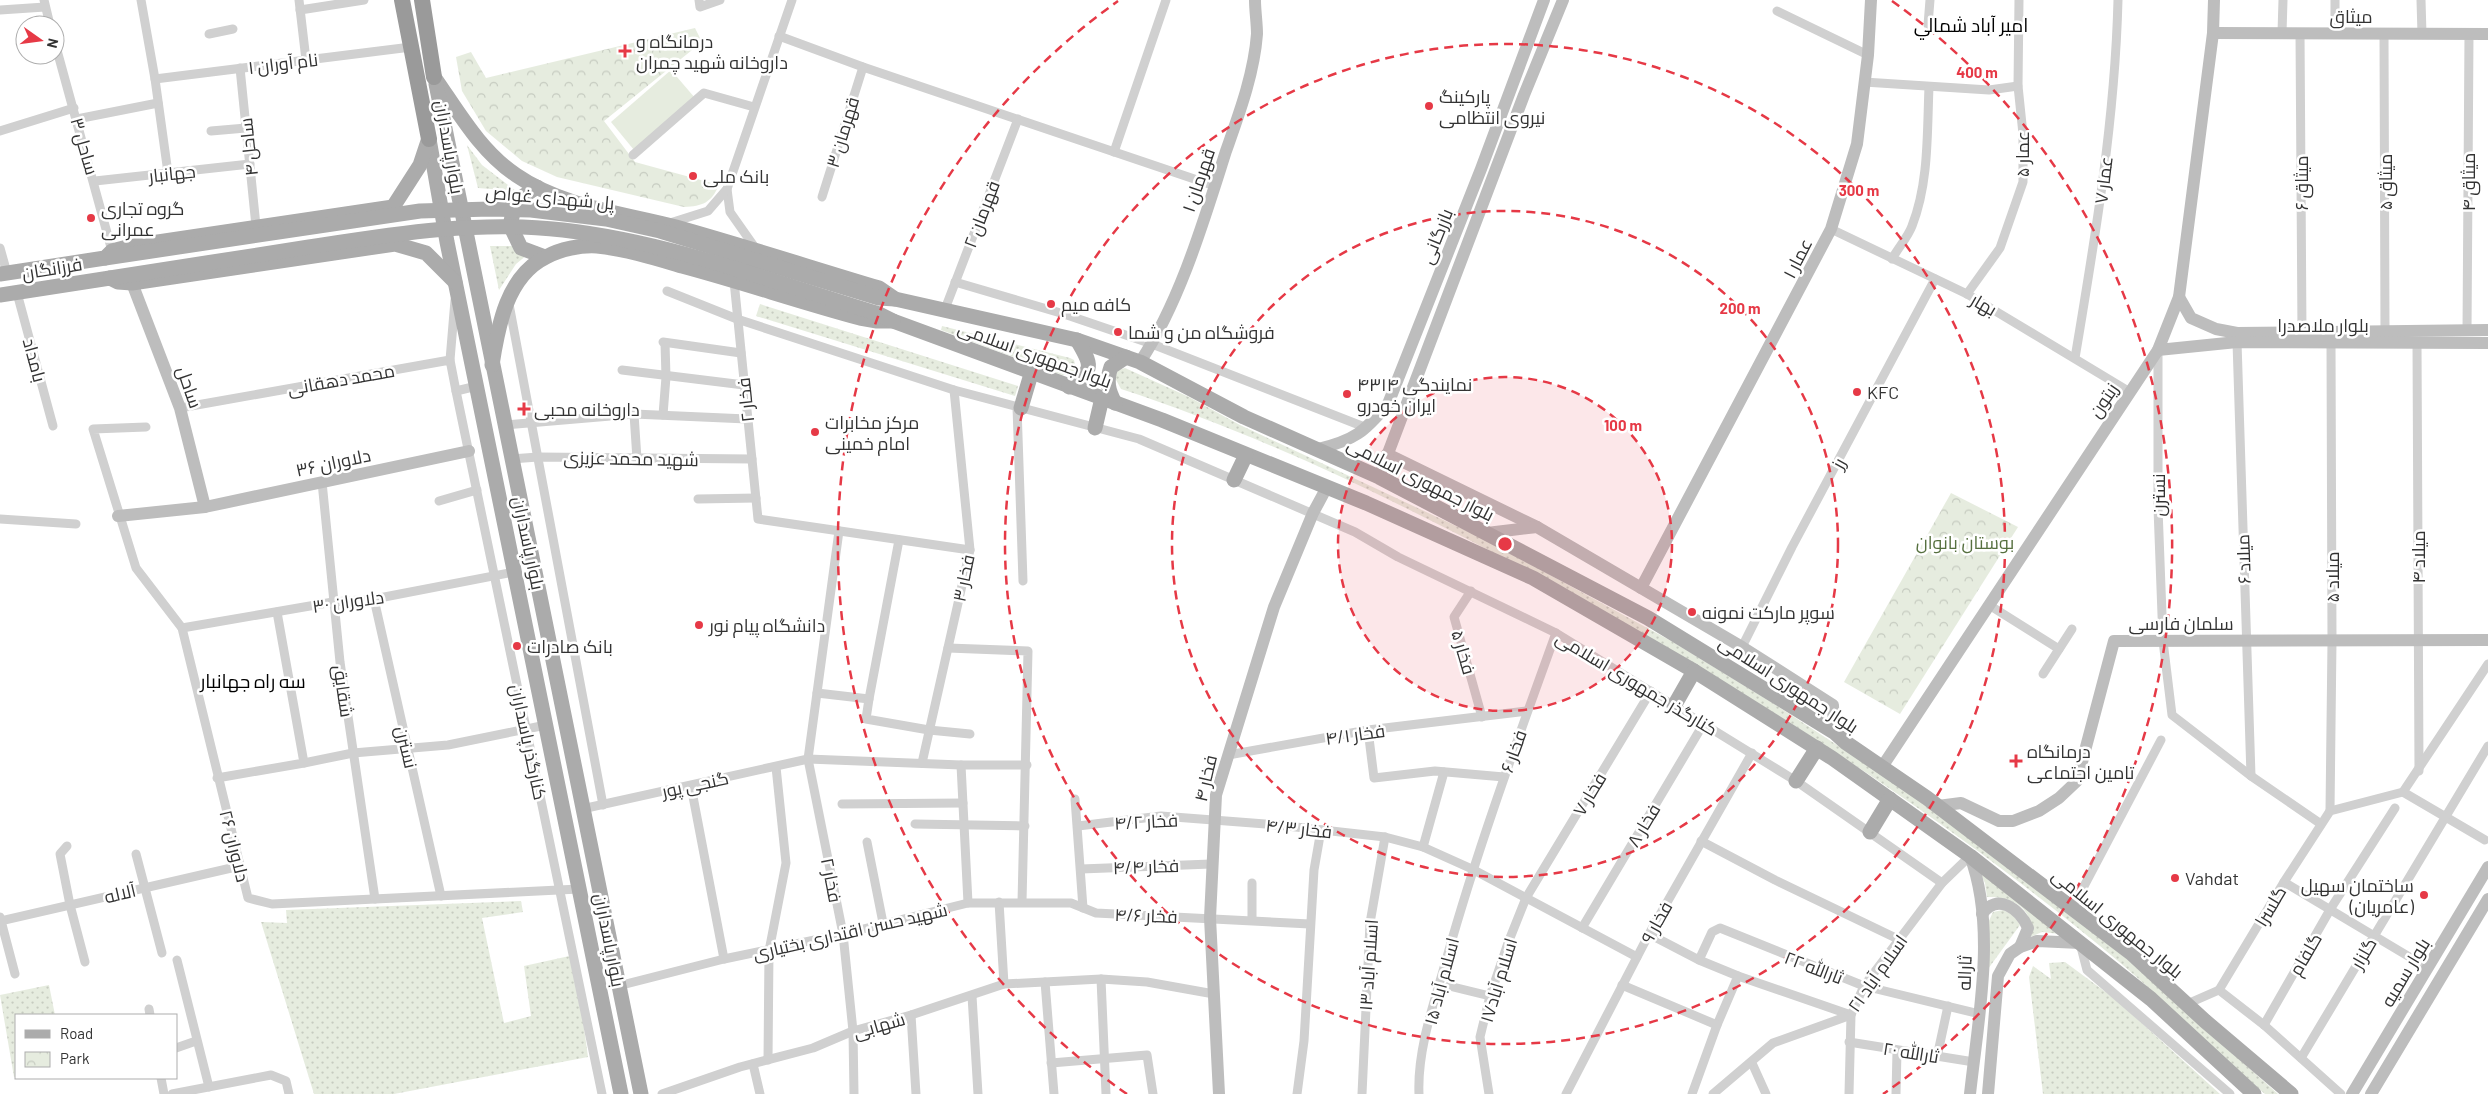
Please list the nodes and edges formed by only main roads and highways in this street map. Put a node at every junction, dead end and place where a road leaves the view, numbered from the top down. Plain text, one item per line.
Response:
1 (402, 0) edge
2 (422, 0) edge
3 (434, 76) junction
4 (429, 139) junction
5 (537, 187) junction
6 (393, 207) junction
7 (395, 244) junction
8 (109, 255) junction
9 (545, 257) junction
10 (4, 274) edge
11 (110, 278) junction
12 (456, 283) junction
13 (0, 296) edge
14 (895, 299) junction
15 (893, 321) junction
16 (1077, 340) junction
17 (1133, 359) junction
18 (492, 364) junction
19 (1031, 374) junction
20 (1069, 387) junction
21 (1109, 401) junction
22 (1019, 408) road end
23 (1095, 428) road end
24 (1246, 454) junction
25 (1234, 480) road end
26 (1694, 670) junction
27 (1674, 706) road end
28 (1817, 748) junction
29 (1796, 781) road end
30 (1890, 799) junction
31 (1870, 832) road end
32 (621, 1094) edge
33 (641, 1094) edge
34 (2254, 1094) edge
35 (2291, 1094) edge

1 - 4 highway, بلوار پاسداران
2 - 3 highway, بلوار پاسداران
3 - 5 main road
3 - 18 main road, بلوار پاسداران
4 - 6 main road
4 - 12 main road, بلوار پاسداران
5 - 9 main road
5 - 14 main road
6 - 7 main road
6 - 8 main road
7 - 11 main road
7 - 12 main road
8 - 10 main road, فرزانگان
8 - 14 main road, پل شهدای غواص, bridge
9 - 15 main road
9 - 18 main road
11 - 13 main road, فرزانگان
11 - 15 main road, پل شهدای غواص, bridge
12 - 32 main road, بلوار پاسداران
14 - 16 main road, بلوار جمهوری اسلامی
15 - 19 main road, بلوار جمهوری اسلامی
16 - 17 main road, بلوار جمهوری اسلامی
16 - 20 main road
17 - 21 main road
17 - 35 main road, بلوار جمهوری اسلامی
18 - 33 main road, بلوار پاسداران
19 - 20 main road, بلوار جمهوری اسلامی
19 - 22 main road
20 - 21 main road, بلوار جمهوری اسلامی
21 - 23 main road
21 - 24 main road, بلوار جمهوری اسلامی
24 - 25 main road
24 - 26 main road, بلوار جمهوری اسلامی
26 - 27 main road
26 - 28 main road, بلوار جمهوری اسلامی
28 - 29 main road
28 - 30 main road, بلوار جمهوری اسلامی
30 - 31 main road
30 - 34 main road, بلوار جمهوری اسلامی

